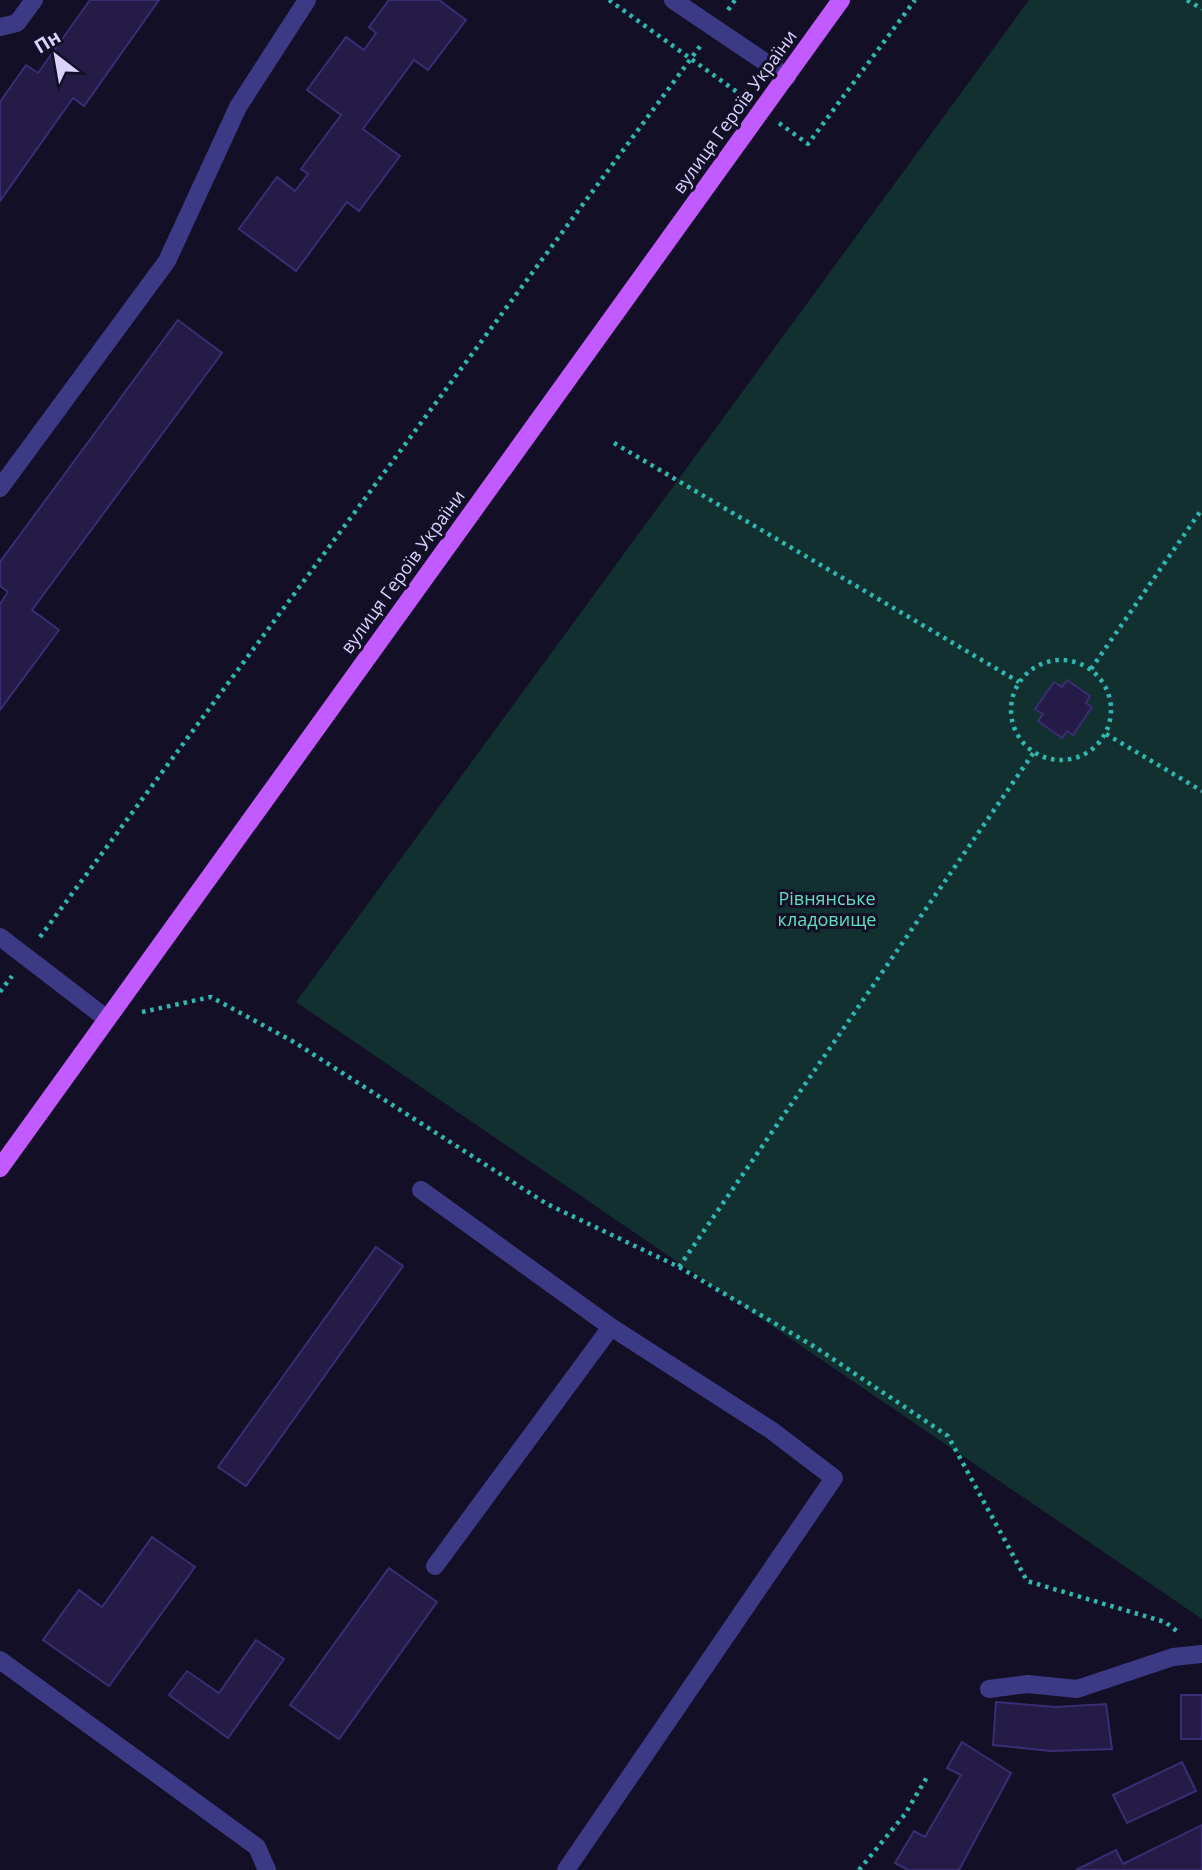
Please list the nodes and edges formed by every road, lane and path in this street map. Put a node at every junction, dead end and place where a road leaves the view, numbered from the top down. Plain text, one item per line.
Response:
1 (34, 0) edge
2 (307, 0) edge
3 (609, 0) edge
4 (841, 0) edge
5 (915, 0) edge
6 (1187, 0) edge
7 (681, 2) edge
8 (1202, 9) edge
9 (0, 27) edge
10 (714, 28) junction
11 (691, 58) junction
12 (787, 76) junction
13 (808, 144) dead end
14 (614, 443) dead end
15 (0, 488) edge
16 (1202, 509) edge
17 (1091, 669) junction
18 (1019, 682) junction
19 (1106, 734) junction
20 (1034, 752) junction
21 (1202, 791) edge
22 (0, 937) edge
23 (25, 958) junction
24 (0, 992) edge
25 (107, 1019) junction
26 (0, 1168) edge
27 (421, 1190) dead end
28 (678, 1267) junction
29 (611, 1327) junction
30 (435, 1566) dead end
31 (1183, 1635) dead end
32 (1202, 1654) edge
33 (0, 1660) edge
34 (989, 1689) dead end
35 (927, 1777) dead end
36 (267, 1870) edge
37 (566, 1870) edge
38 (859, 1870) edge

1 - 9 street
2 - 15 street
3 - 11 path
4 - 12 main road, вулиця Героїв України
5 - 13 path
6 - 8 path
7 - 10 street
10 - 11 path
10 - 12 street
11 - 23 path
12 - 25 main road, вулиця Героїв України
14 - 18 path
16 - 17 path
17 - 18 path
17 - 19 path
18 - 20 path
19 - 20 path
19 - 21 path
20 - 28 path
22 - 23 street
23 - 24 path
23 - 25 street
25 - 26 main road, вулиця Героїв України
25 - 28 path
27 - 29 street
28 - 31 path
29 - 30 street
29 - 37 street
32 - 34 street
33 - 36 street
35 - 38 path

